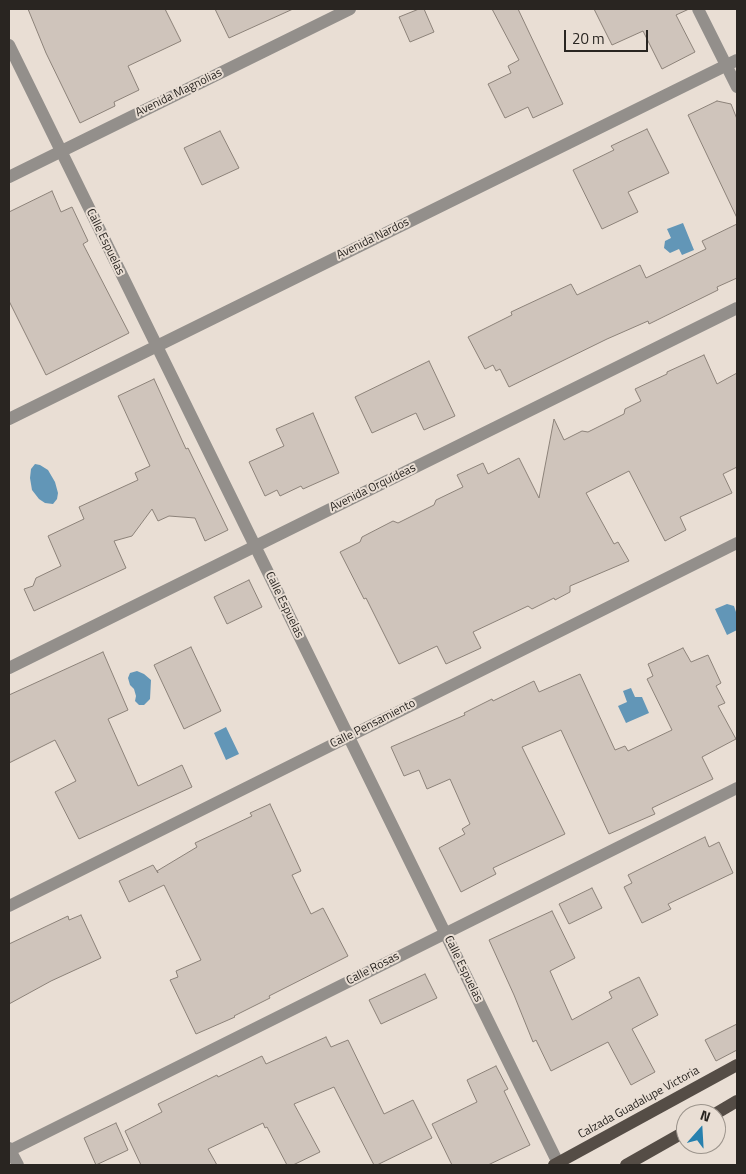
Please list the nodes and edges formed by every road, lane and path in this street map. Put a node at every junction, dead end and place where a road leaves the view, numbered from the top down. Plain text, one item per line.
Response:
1 (350, 9) edge
2 (698, 9) edge
3 (9, 45) edge
4 (732, 62) edge
5 (737, 87) edge
6 (61, 151) junction
7 (9, 177) edge
8 (737, 308) edge
9 (156, 346) junction
10 (9, 418) edge
11 (737, 543) edge
12 (255, 546) junction
13 (9, 668) edge
14 (349, 737) junction
15 (737, 788) edge
16 (9, 906) edge
17 (445, 933) junction
18 (737, 1065) edge
19 (737, 1101) edge
20 (726, 1108) edge
21 (676, 1137) edge
22 (9, 1150) edge
23 (557, 1164) edge
24 (18, 1165) edge
25 (626, 1165) edge

1 - 6 street, Avenida Magnolias
2 - 4 street
3 - 6 street, Calle Espuelas
4 - 5 street
4 - 9 street, Avenida Nardos
6 - 7 street, Avenida Magnolias
6 - 9 street, Calle Espuelas
8 - 12 street, Avenida Orquídeas
9 - 10 street, Avenida Nardos
9 - 12 street, Calle Espuelas
11 - 14 street, Calle Pensamiento
12 - 13 street, Avenida Orquídeas
12 - 14 street, Calle Espuelas
14 - 16 street, Calle Pensamiento
14 - 17 street, Calle Espuelas
15 - 17 street, Calle Rosas
17 - 22 street, Calle Rosas
17 - 23 street, Calle Espuelas
18 - 23 main road, Calzada Guadalupe Victoria
19 - 20 main road
21 - 25 main road
22 - 24 street

